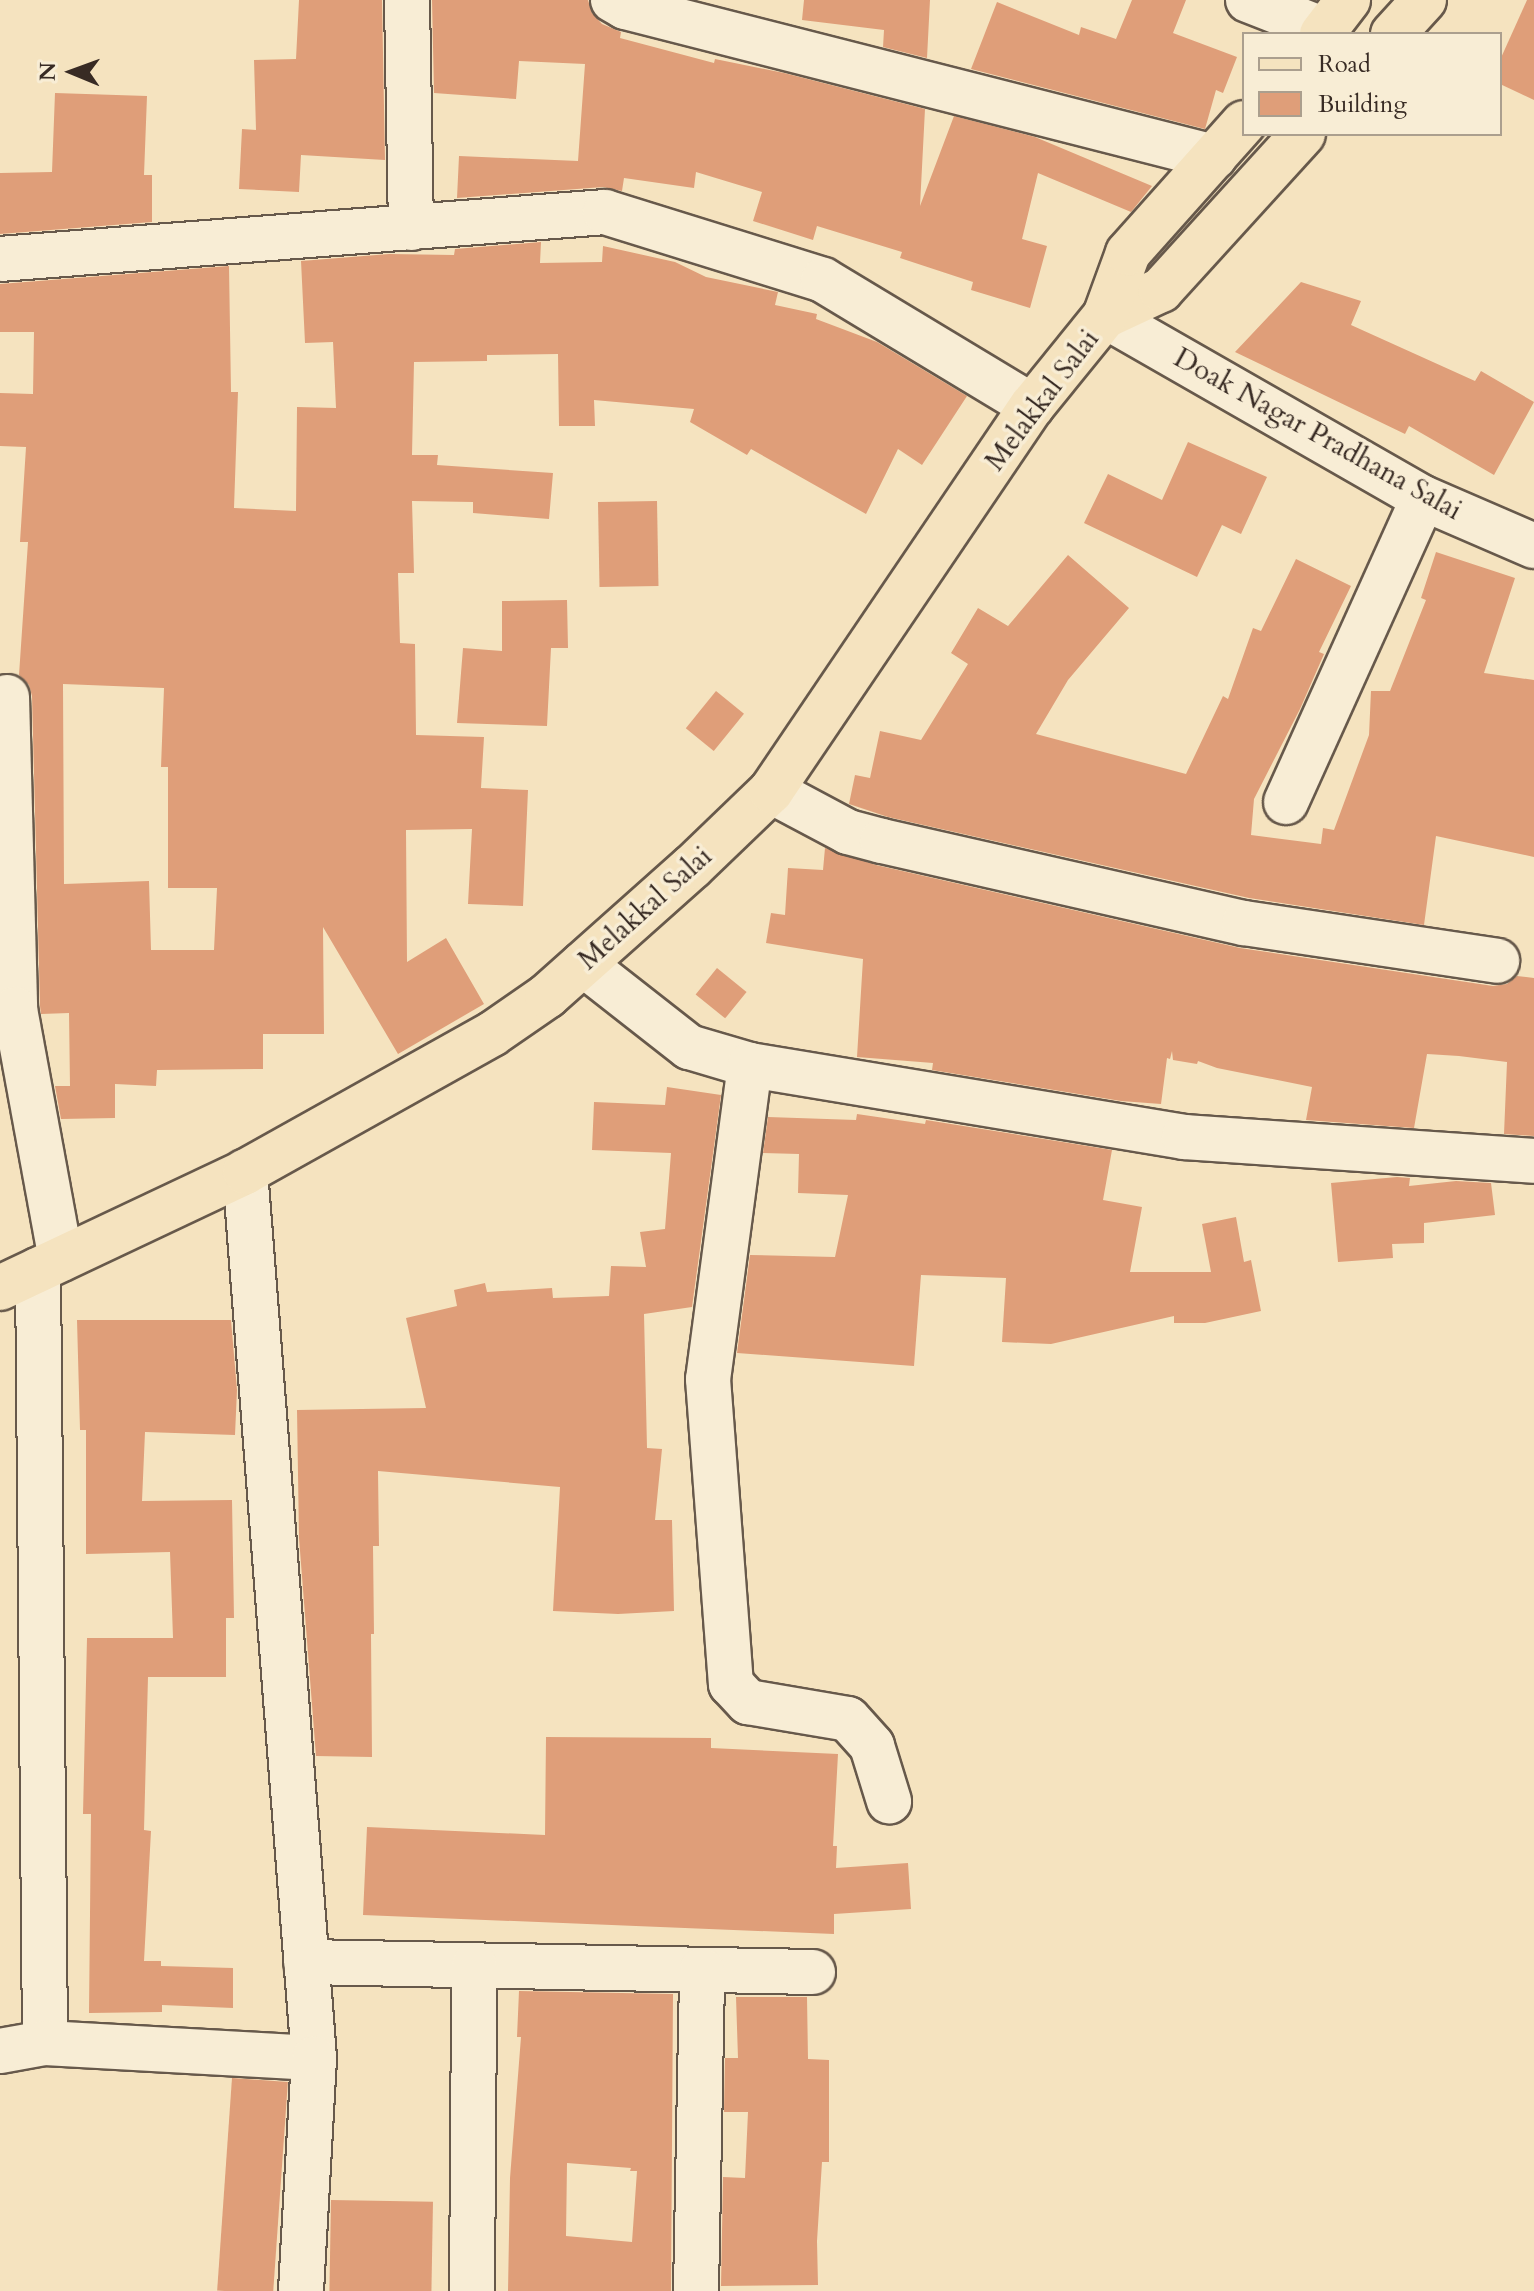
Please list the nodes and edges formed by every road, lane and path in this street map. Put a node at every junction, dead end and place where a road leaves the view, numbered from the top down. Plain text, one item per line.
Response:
1 (407, 0) edge
2 (613, 0) edge
3 (1248, 0) edge
4 (1424, 0) edge
5 (1332, 21) edge
6 (1395, 32) edge
7 (1242, 125) edge
8 (1301, 136) edge
9 (1214, 157) junction
10 (411, 228) junction
11 (0, 259) edge
12 (1105, 316) junction
13 (1032, 406) junction
14 (1423, 498) junction
15 (1534, 546) edge
16 (7, 697) dead end
17 (771, 791) junction
18 (1286, 802) dead end
19 (1497, 961) dead end
20 (583, 964) junction
21 (8, 1011) edge
22 (750, 1065) junction
23 (1534, 1161) edge
24 (245, 1172) junction
25 (33, 1273) edge
26 (889, 1801) dead end
27 (306, 1962) junction
28 (474, 1965) junction
29 (702, 1970) junction
30 (813, 1972) dead end
31 (45, 2043) junction
32 (0, 2051) edge
33 (314, 2058) junction
34 (301, 2291) edge
35 (472, 2291) edge
36 (696, 2291) edge

1 - 10 street
2 - 9 street
3 - 5 street
4 - 6 main road
7 - 9 main road, Melakkal Salai
8 - 12 main road, Melakkal Salai
9 - 12 main road, Melakkal Salai
10 - 11 street
10 - 13 street
12 - 13 main road, Melakkal Salai
12 - 14 street, Doak Nagar Pradhana Salai
13 - 17 main road, Melakkal Salai
14 - 15 street, Doak Nagar Pradhana Salai
14 - 18 street
16 - 21 street
17 - 19 street
17 - 20 main road, Melakkal Salai
20 - 22 street
20 - 24 main road, Melakkal Salai
21 - 25 street
22 - 23 street
22 - 26 street
24 - 25 main road, Melakkal Salai
24 - 27 street
25 - 31 street
27 - 28 street
27 - 33 street
28 - 29 street
28 - 35 street
29 - 30 street
29 - 36 street
31 - 32 street
31 - 33 street
33 - 34 street

